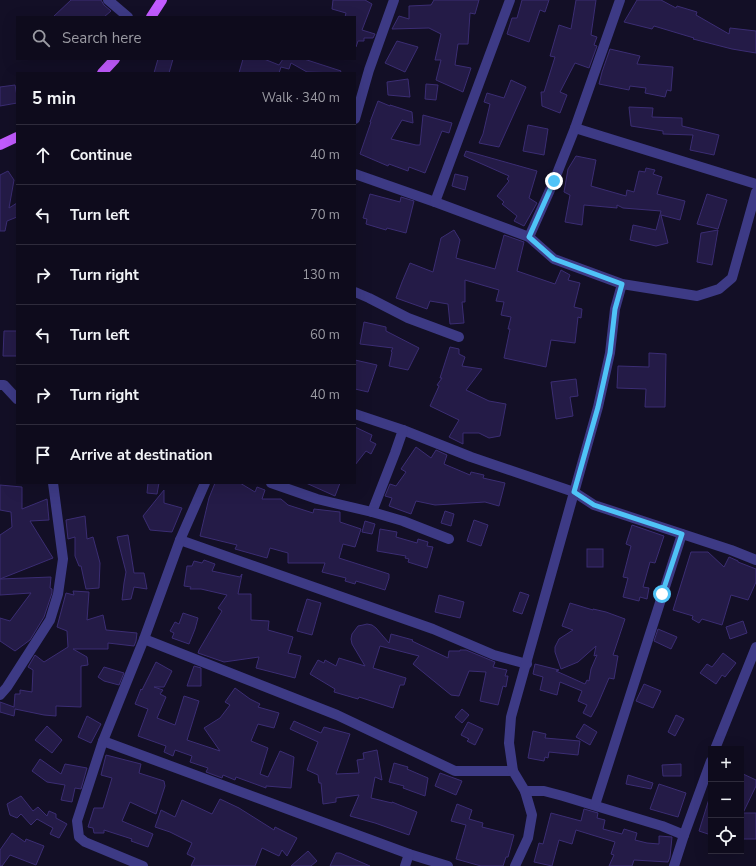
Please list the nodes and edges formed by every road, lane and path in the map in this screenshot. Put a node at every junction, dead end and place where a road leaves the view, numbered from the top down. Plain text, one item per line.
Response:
1 (108, 0) edge
2 (162, 0) edge
3 (394, 0) edge
4 (510, 0) edge
5 (620, 0) edge
6 (127, 16) edge
7 (152, 16) edge
8 (114, 60) edge
9 (103, 72) edge
10 (356, 116) edge
11 (575, 128) junction
12 (16, 137) edge
13 (0, 144) edge
14 (356, 174) edge
15 (756, 184) edge
16 (756, 192) edge
17 (435, 202) junction
18 (529, 237) junction
19 (622, 284) junction
20 (356, 292) edge
21 (459, 337) dead end
22 (0, 385) edge
23 (16, 398) edge
24 (356, 414) edge
25 (403, 430) junction
26 (53, 484) edge
27 (205, 484) edge
28 (273, 484) edge
29 (574, 492) junction
30 (372, 512) junction
31 (682, 534) junction
32 (449, 539) dead end
33 (180, 540) junction
34 (756, 560) edge
35 (144, 639) junction
36 (756, 647) edge
37 (527, 664) junction
38 (0, 695) edge
39 (103, 741) junction
40 (717, 746) edge
41 (708, 769) edge
42 (513, 771) junction
43 (525, 791) junction
44 (595, 805) junction
45 (684, 834) junction
46 (409, 854) junction
47 (142, 866) edge
48 (405, 866) edge
49 (448, 866) edge
50 (515, 866) edge
51 (674, 866) edge

1 - 6 street
2 - 7 main road
3 - 10 street
4 - 17 street
5 - 11 street
8 - 9 main road
11 - 15 street
11 - 18 street
12 - 13 main road
14 - 17 street
16 - 19 street
17 - 18 street
18 - 19 street
19 - 29 street
20 - 21 street
22 - 23 street
24 - 25 street
25 - 29 street
25 - 30 street
26 - 38 street
27 - 33 street
28 - 30 street
29 - 31 street
29 - 37 street
30 - 32 street
31 - 34 street
31 - 44 street
33 - 35 street
33 - 37 street
35 - 39 street
35 - 42 street
36 - 40 street
37 - 42 street
39 - 46 street
39 - 47 street
41 - 45 street
42 - 43 street
43 - 44 street
43 - 50 street
44 - 45 street
45 - 51 street
46 - 48 street
46 - 49 street

